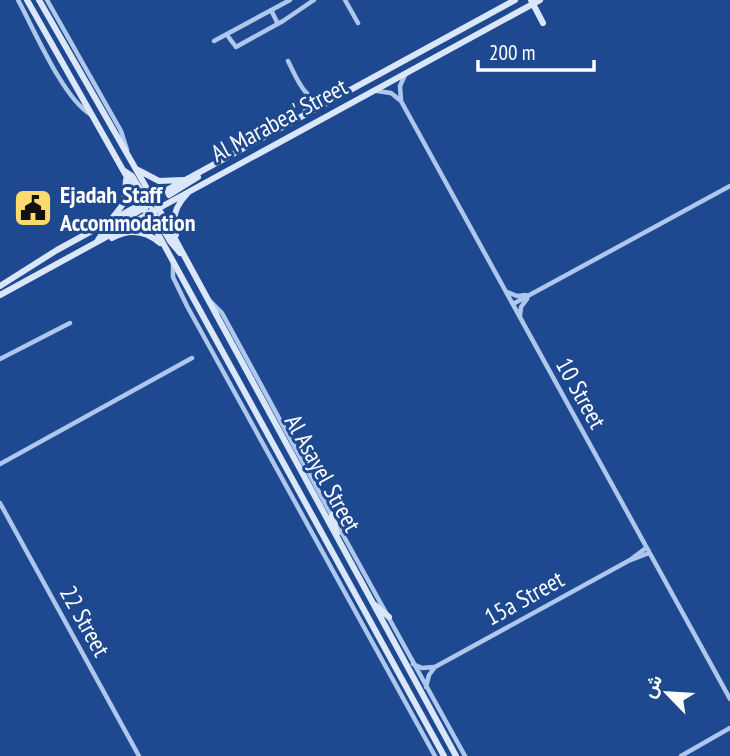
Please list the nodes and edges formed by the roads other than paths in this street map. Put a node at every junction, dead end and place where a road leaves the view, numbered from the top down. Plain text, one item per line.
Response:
1 (18, 0) edge
2 (27, 0) edge
3 (39, 0) edge
4 (47, 0) edge
5 (290, 0) edge
6 (314, 0) edge
7 (345, 0) edge
8 (515, 0) edge
9 (540, 0) edge
10 (531, 2) edge
11 (304, 3) edge
12 (271, 10) junction
13 (358, 23) dead end
14 (543, 23) dead end
15 (278, 24) junction
16 (226, 35) junction
17 (214, 41) dead end
18 (288, 61) dead end
19 (408, 72) junction
20 (305, 92) junction
21 (372, 92) junction
22 (331, 100) junction
23 (403, 104) junction
24 (90, 114) junction
25 (303, 116) junction
26 (128, 154) junction
27 (135, 168) junction
28 (124, 172) junction
29 (201, 172) junction
30 (189, 179) junction
31 (730, 186) edge
32 (193, 189) junction
33 (150, 206) junction
34 (105, 224) junction
35 (97, 241) junction
36 (164, 247) junction
37 (184, 257) junction
38 (173, 263) junction
39 (0, 286) edge
40 (505, 290) junction
41 (0, 295) edge
42 (530, 295) junction
43 (207, 299) junction
44 (513, 304) junction
45 (520, 317) junction
46 (70, 323) dead end
47 (192, 358) dead end
48 (0, 359) edge
49 (0, 464) edge
50 (0, 503) edge
51 (332, 515) junction
52 (337, 539) junction
53 (648, 551) junction
54 (372, 602) junction
55 (389, 617) junction
56 (414, 664) junction
57 (435, 667) junction
58 (426, 687) junction
59 (730, 699) edge
60 (730, 730) edge
61 (139, 756) edge
62 (435, 756) edge
63 (444, 756) edge
64 (456, 756) edge
65 (465, 756) edge
66 (681, 756) edge

1 - 24 street
2 - 24 main road, Al Asayel Street
3 - 26 main road, Al Asayel Street
4 - 26 street
5 - 12 street
6 - 11 street
7 - 13 street
8 - 22 main road, Al Marabea' Street
9 - 10 main road, Al Marabea' Street
10 - 14 main road
10 - 19 main road, Al Marabea' Street
11 - 15 street
12 - 15 street
12 - 16 street
15 - 16 street
16 - 17 street
18 - 20 street
19 - 21 main road, Al Marabea' Street
19 - 23 street
20 - 22 street
20 - 25 street
21 - 23 street
21 - 32 main road, Al Marabea' Street
22 - 25 main road, Al Marabea' Street
23 - 40 street, 10 Street
24 - 28 main road, Al Asayel Street
25 - 29 main road, Al Marabea' Street
26 - 27 main road, Al Asayel Street
27 - 30 main road
27 - 33 main road, Al Asayel Street
28 - 33 main road, Al Asayel Street
28 - 34 main road
29 - 30 main road, Al Marabea' Street
29 - 33 main road
30 - 33 main road, Al Marabea' Street
31 - 42 street
32 - 33 main road, Al Marabea' Street
32 - 37 main road
33 - 34 main road, Al Marabea' Street
33 - 35 main road, Al Marabea' Street
33 - 36 main road, Al Asayel Street
33 - 37 main road, Al Asayel Street
34 - 39 main road, Al Marabea' Street
35 - 36 main road
35 - 41 main road, Al Marabea' Street
36 - 38 main road, Al Asayel Street
37 - 43 main road, Al Asayel Street
38 - 62 street
38 - 63 main road, Al Asayel Street
40 - 42 street
40 - 44 street, 10 Street
42 - 44 street
42 - 45 street
43 - 51 street
43 - 52 main road, Al Asayel Street
44 - 45 street, 10 Street
45 - 53 street, 10 Street
46 - 48 street
47 - 49 street
50 - 61 street, 22 Street
51 - 52 main road
51 - 55 street
52 - 54 main road, Al Asayel Street
53 - 57 street, 15a Street
53 - 59 street, 10 Street
54 - 55 main road
54 - 64 main road, Al Asayel Street
55 - 56 street
56 - 57 street
56 - 58 street
57 - 58 street
58 - 65 street
60 - 66 street

